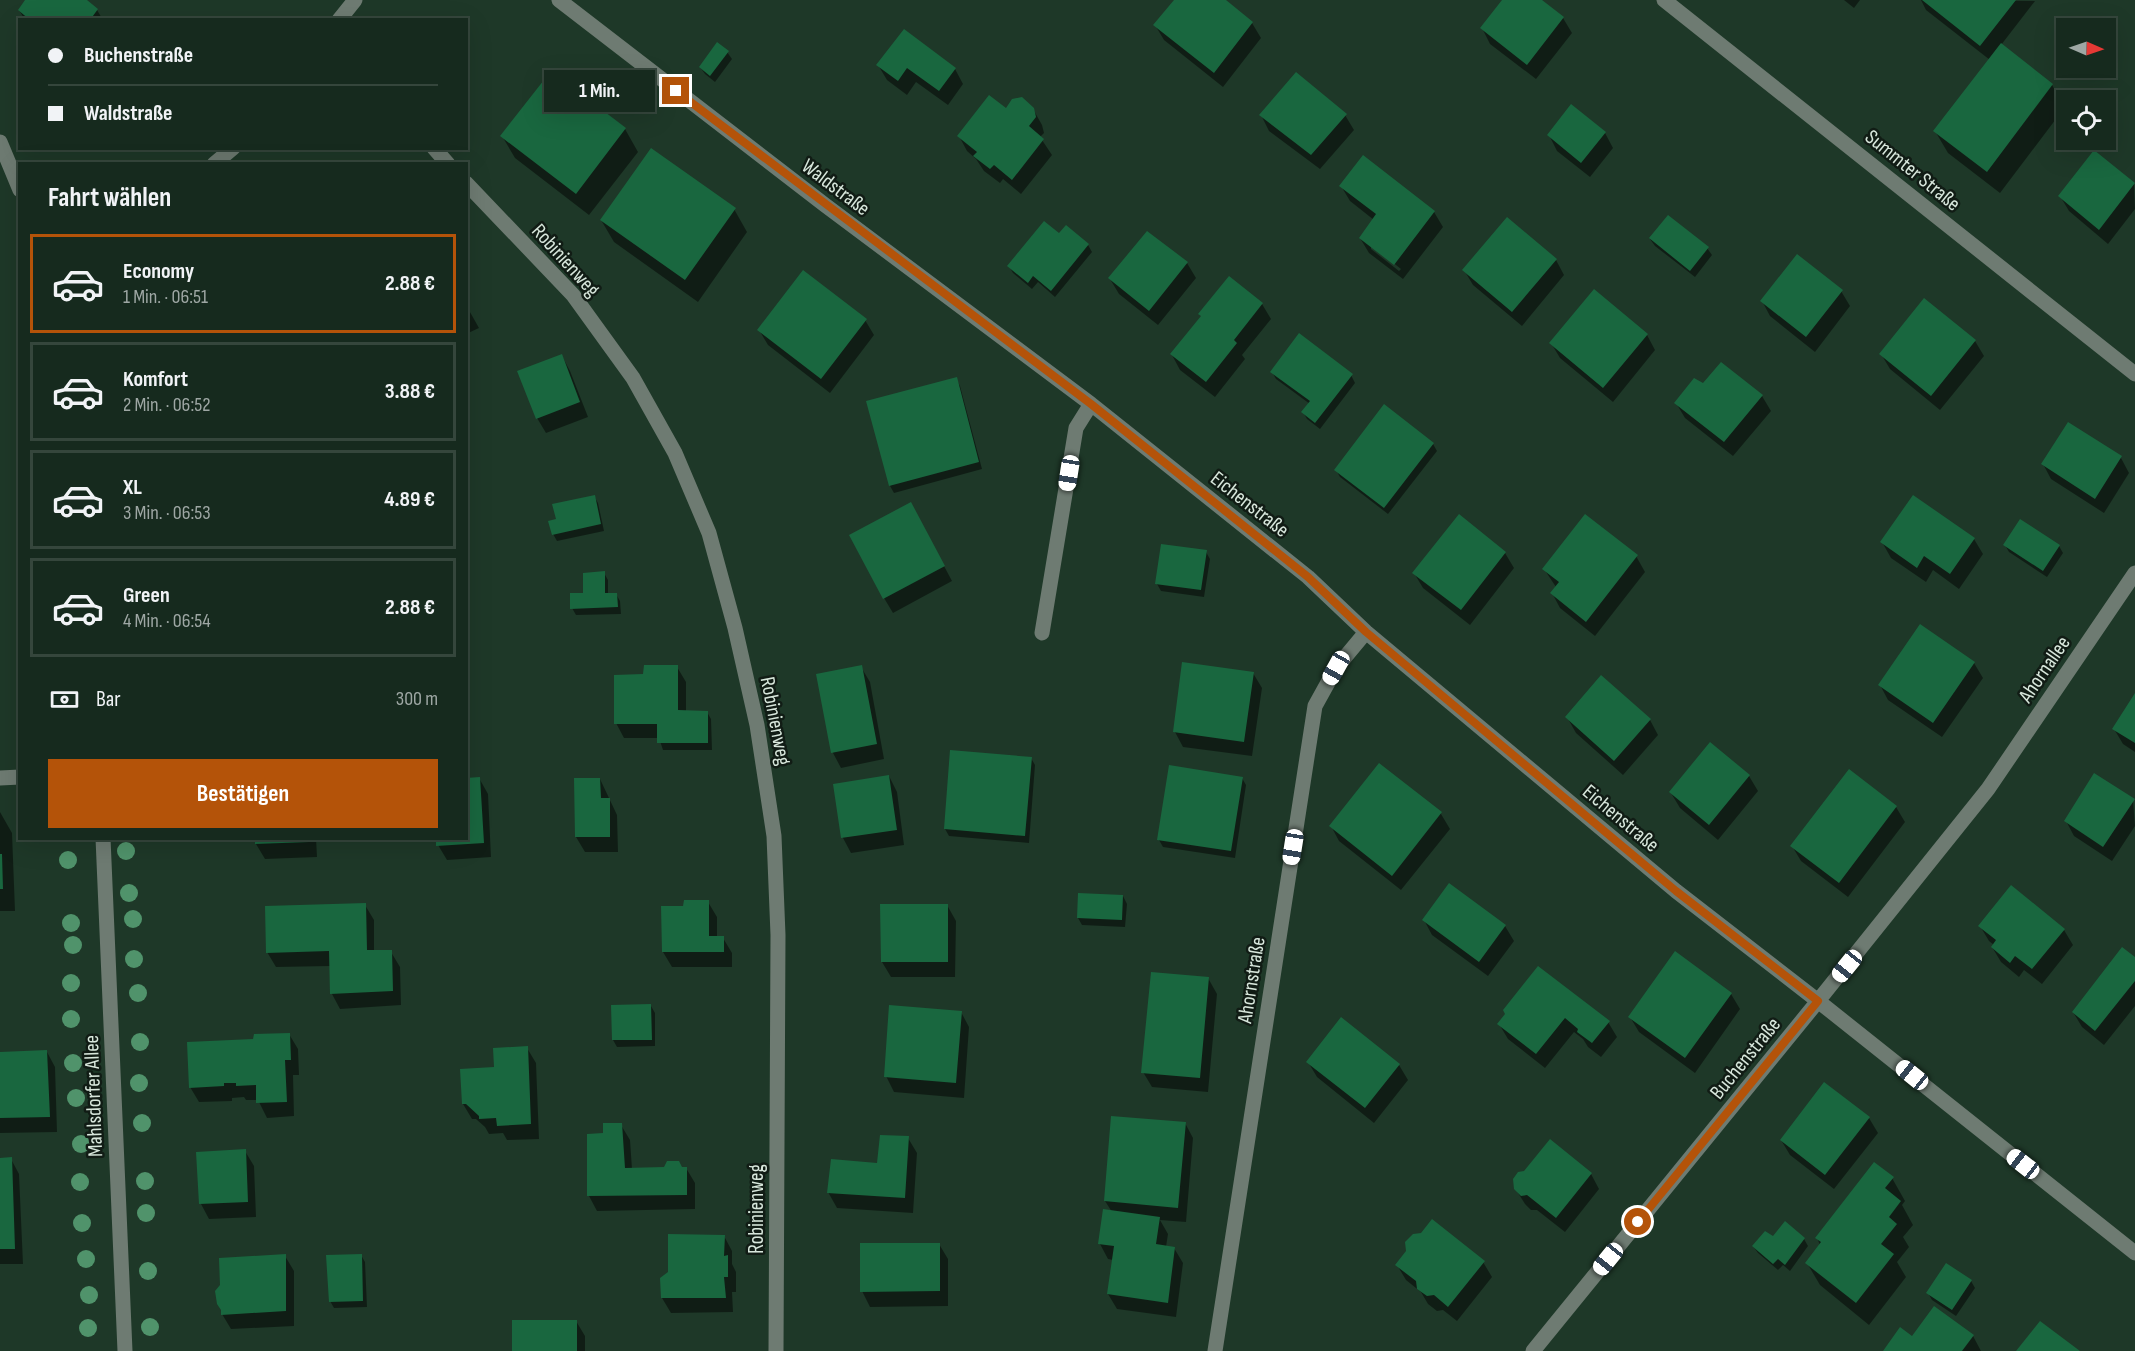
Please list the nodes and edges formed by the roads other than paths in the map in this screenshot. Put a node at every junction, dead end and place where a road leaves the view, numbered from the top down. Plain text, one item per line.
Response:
1 (355, 0) edge
2 (559, 0) edge
3 (1664, 0) edge
4 (341, 18) edge
5 (0, 142) edge
6 (231, 150) edge
7 (436, 150) edge
8 (216, 162) edge
9 (446, 162) edge
10 (18, 185) edge
11 (468, 185) edge
12 (2135, 374) edge
13 (1091, 404) junction
14 (2135, 573) edge
15 (1366, 632) junction
16 (1042, 633) dead end
17 (18, 777) edge
18 (0, 778) edge
19 (1988, 789) joint
20 (103, 840) edge
21 (1818, 1001) junction
22 (2135, 1253) edge
23 (125, 1351) edge
24 (776, 1351) edge
25 (1215, 1351) edge
26 (1533, 1351) edge

1 - 4 street
2 - 13 street, Waldstraße
3 - 12 street, Summter Straße
5 - 10 street
6 - 8 street
7 - 9 street
11 - 24 street, Robinienweg
13 - 15 street, Eichenstraße
13 - 16 street
14 - 19 street, Ahornallee
15 - 21 street, Eichenstraße
15 - 25 street, Ahornstraße
17 - 18 street
19 - 21 street, Buchenstraße
20 - 23 street, Mahlsdorfer Allee
21 - 22 street, Eichenstraße
21 - 26 street, Buchenstraße

